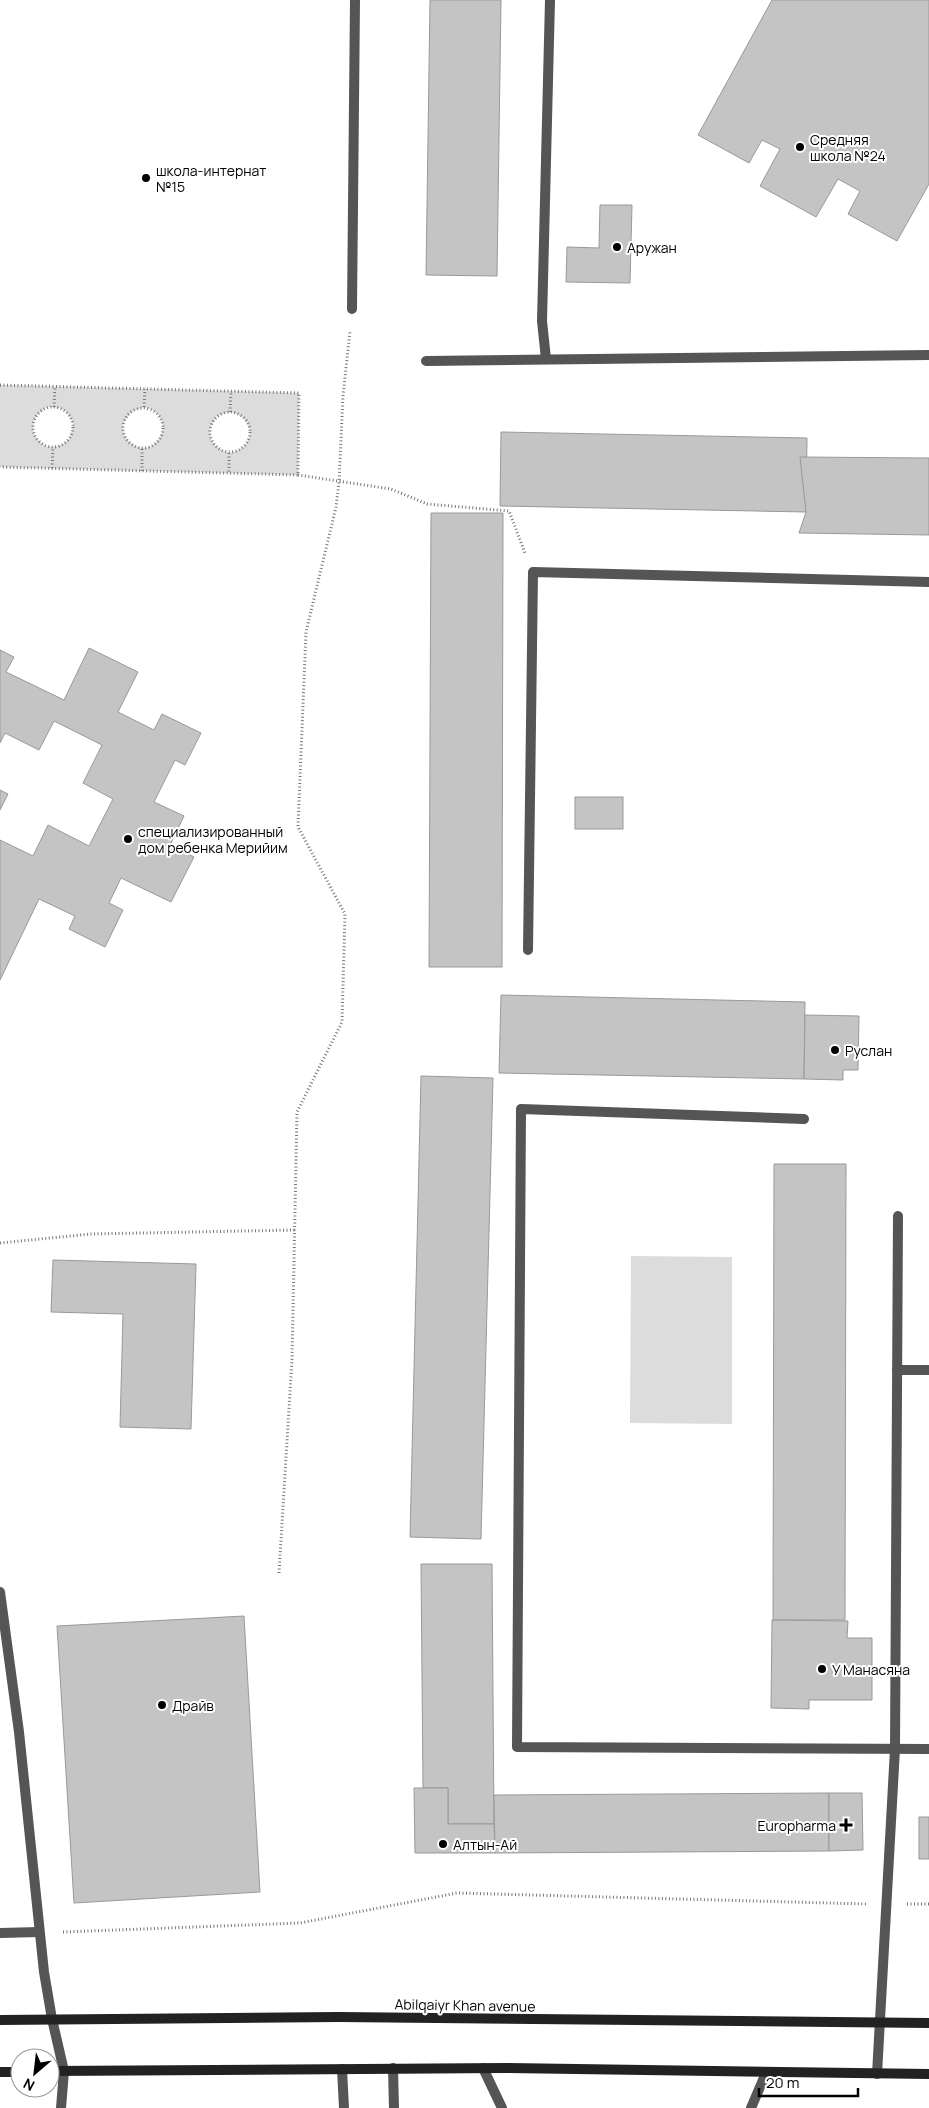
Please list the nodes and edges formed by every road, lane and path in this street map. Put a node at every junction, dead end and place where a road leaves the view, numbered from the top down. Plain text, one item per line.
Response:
1 (355, 0) edge
2 (550, 0) edge
3 (352, 309) joint
4 (929, 355) edge
5 (546, 360) junction
6 (426, 361) dead end
7 (0, 385) edge
8 (55, 386) junction
9 (145, 389) junction
10 (231, 391) junction
11 (54, 407) junction
12 (144, 408) junction
13 (230, 412) junction
14 (53, 447) junction
15 (142, 448) junction
16 (229, 453) junction
17 (0, 467) edge
18 (52, 468) junction
19 (142, 471) junction
20 (230, 473) junction
21 (298, 475) junction
22 (339, 482) junction
23 (533, 572) junction
24 (929, 582) edge
25 (528, 950) dead end
26 (804, 1119) dead end
27 (898, 1216) dead end
28 (295, 1230) junction
29 (0, 1243) edge
30 (897, 1370) junction
31 (929, 1370) edge
32 (279, 1573) dead end
33 (0, 1592) edge
34 (895, 1748) junction
35 (929, 1749) edge
36 (887, 1904) junction
37 (929, 1904) edge
38 (39, 1932) junction
39 (0, 1933) edge
40 (52, 2019) junction
41 (0, 2020) edge
42 (881, 2022) junction
43 (929, 2023) edge
44 (393, 2068) junction
45 (484, 2068) junction
46 (342, 2069) junction
47 (60, 2071) edge
48 (64, 2071) junction
49 (766, 2073) junction
50 (877, 2074) junction
51 (929, 2074) edge
52 (61, 2108) edge
53 (344, 2108) edge
54 (394, 2108) edge
55 (502, 2108) edge
56 (751, 2108) edge

1 - 3 street
2 - 5 street
3 - 22 path
4 - 5 street
5 - 6 street
7 - 8 path
8 - 9 path
8 - 11 path
9 - 10 path
9 - 12 path
10 - 13 path
10 - 21 path
11 - 14 path
11 - 14 path
12 - 15 path
12 - 15 path
13 - 16 path
13 - 16 path
14 - 18 path
15 - 19 path
16 - 20 path
17 - 18 path
18 - 19 path
19 - 20 path
20 - 21 path
21 - 22 path
22 - 23 path
22 - 28 path
23 - 24 street
23 - 25 street
26 - 34 street
27 - 30 street
28 - 29 path
28 - 32 path
30 - 31 street
30 - 34 street
33 - 38 street
34 - 35 street
34 - 36 street
36 - 37 path
36 - 38 path
36 - 42 street
38 - 39 street
38 - 40 street
40 - 41 main road, Abilqaiyr Khan avenue
40 - 42 main road, Abilqaiyr Khan avenue
40 - 48 street
42 - 43 main road, Abilqaiyr Khan avenue
42 - 50 street
44 - 45 main road
44 - 46 main road
44 - 54 street
45 - 49 main road
45 - 55 street
46 - 48 main road
46 - 53 street
47 - 48 main road
48 - 52 street
49 - 50 main road
49 - 56 street
50 - 51 main road

